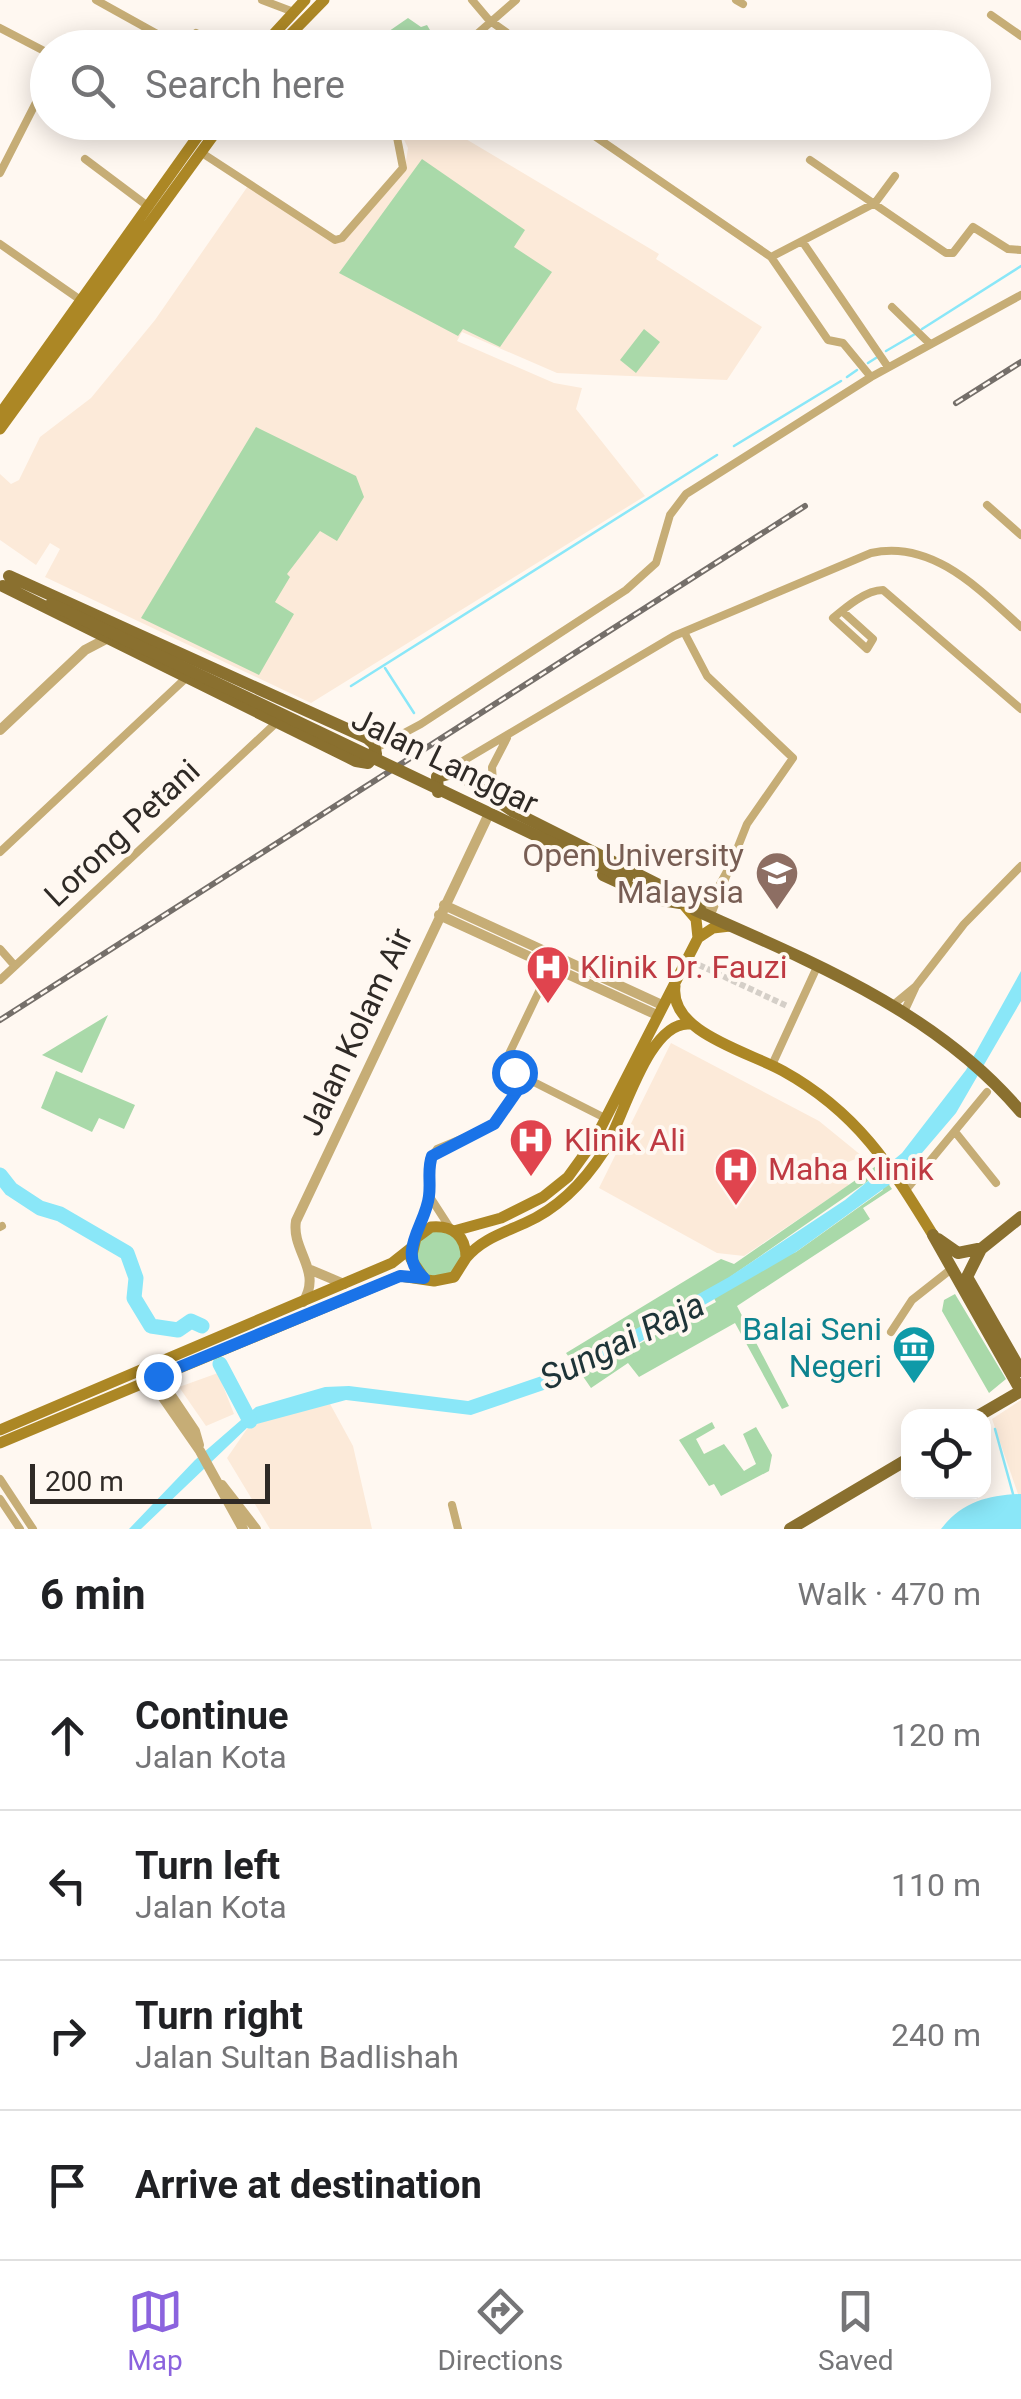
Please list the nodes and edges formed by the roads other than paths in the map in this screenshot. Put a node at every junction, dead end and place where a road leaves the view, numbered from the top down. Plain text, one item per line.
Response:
1 (96, 0) edge
2 (262, 0) edge
3 (305, 0) edge
4 (324, 0) edge
5 (472, 0) edge
6 (516, 0) edge
7 (291, 12) junction
8 (991, 15) dead end
9 (489, 20) junction
10 (0, 28) edge
11 (151, 30) edge
12 (276, 30) edge
13 (294, 30) edge
14 (480, 30) edge
15 (503, 30) edge
16 (1021, 36) edge
17 (30, 44) edge
18 (30, 114) edge
19 (196, 140) edge
20 (210, 140) edge
21 (398, 140) edge
22 (600, 140) edge
23 (202, 152) junction
24 (85, 159) dead end
25 (810, 160) dead end
26 (0, 173) edge
27 (895, 176) dead end
28 (875, 203) junction
29 (149, 207) junction
30 (802, 241) junction
31 (0, 244) edge
32 (1021, 250) edge
33 (772, 257) junction
34 (1021, 296) edge
35 (82, 301) junction
36 (892, 307) dead end
37 (929, 343) junction
38 (888, 367) junction
39 (871, 377) junction
40 (2, 408) edge
41 (0, 430) edge
42 (987, 505) dead end
43 (1021, 534) edge
44 (3, 579) edge
45 (838, 614) junction
46 (81, 627) junction
47 (1021, 627) edge
48 (684, 632) junction
49 (106, 640) junction
50 (85, 650) junction
51 (186, 678) junction
52 (1021, 710) edge
53 (276, 722) junction
54 (0, 730) edge
55 (507, 738) junction
56 (376, 748) junction
57 (441, 774) junction
58 (497, 803) junction
59 (487, 818) junction
60 (0, 852) edge
61 (1021, 866) edge
62 (682, 904) junction
63 (441, 910) junction
64 (705, 915) junction
65 (730, 926) junction
66 (698, 938) junction
67 (0, 949) edge
68 (553, 961) junction
69 (15, 966) junction
70 (817, 967) junction
71 (0, 980) edge
72 (675, 982) junction
73 (898, 1009) junction
74 (659, 1010) junction
75 (693, 1025) junction
76 (507, 1063) junction
77 (772, 1065) junction
78 (526, 1078) junction
79 (986, 1092) dead end
80 (515, 1097) junction
81 (1021, 1112) edge
82 (605, 1118) junction
83 (956, 1133) junction
84 (996, 1182) dead end
85 (903, 1186) junction
86 (430, 1197) junction
87 (1021, 1217) edge
88 (452, 1230) junction
89 (934, 1235) junction
90 (413, 1243) junction
91 (981, 1248) junction
92 (466, 1258) junction
93 (311, 1270) junction
94 (950, 1270) junction
95 (424, 1278) junction
96 (344, 1284) junction
97 (303, 1302) junction
98 (891, 1332) dead end
99 (1021, 1371) edge
100 (154, 1378) junction
101 (1021, 1394) edge
102 (991, 1409) edge
103 (0, 1432) edge
104 (901, 1462) edge
105 (0, 1479) edge
106 (218, 1480) junction
107 (0, 1499) edge
108 (452, 1506) dead end
109 (20, 1529) edge
110 (34, 1529) edge
111 (243, 1529) edge
112 (256, 1529) edge
113 (458, 1529) edge
114 (790, 1529) edge

1 - 11 street
2 - 7 street
3 - 7 main road
4 - 13 main road
5 - 9 street
6 - 9 street
7 - 12 main road
8 - 16 street
9 - 14 street
9 - 15 street
10 - 17 street
18 - 26 street
19 - 29 main road
20 - 23 main road
21 - 23 street
22 - 33 street
23 - 41 main road
24 - 29 street
25 - 28 street
27 - 28 street
28 - 30 street
28 - 32 street
29 - 35 main road
30 - 33 street
30 - 38 street
31 - 35 street
33 - 39 street
34 - 37 street
35 - 40 main road
36 - 37 street
37 - 38 street
38 - 39 street
39 - 56 street
42 - 43 street
44 - 46 main road
44 - 56 main road
44 - 62 main road, Jalan Langgar, bridge
45 - 45 street
45 - 52 street
46 - 49 main road
46 - 50 street
47 - 48 street
48 - 55 street
48 - 64 street
49 - 50 street
49 - 51 main road
50 - 54 street
51 - 53 main road
51 - 60 street
53 - 56 main road
53 - 69 street, Lorong Petani
55 - 57 street
55 - 58 street
57 - 58 main road
57 - 59 main road
58 - 64 main road
59 - 62 main road
59 - 63 street, Jalan Kolam Air
61 - 73 street
62 - 64 main road, Jalan Langgar
62 - 66 main road
63 - 68 street
63 - 93 street, Jalan Kolam Air
64 - 65 main road, Jalan Langgar
65 - 66 main road
65 - 70 main road, Jalan Langgar
66 - 72 main road
67 - 69 street
68 - 74 street
68 - 76 street
69 - 71 street, Lorong Petani
70 - 73 main road, Jalan Langgar
70 - 77 street
72 - 74 main road
72 - 75 main road
73 - 81 main road, Jalan Langgar
74 - 82 main road
75 - 77 main road
75 - 92 main road
76 - 78 street
76 - 80 street
77 - 85 main road
78 - 80 street
78 - 82 street
79 - 83 street
80 - 86 street
82 - 88 main road
83 - 84 street
83 - 85 street
85 - 89 main road
86 - 88 street
86 - 90 street
87 - 91 main road
88 - 90 main road
88 - 92 main road
89 - 91 main road
89 - 94 main road
90 - 95 main road
90 - 96 main road
91 - 99 main road
92 - 95 main road
93 - 96 street
93 - 97 street
94 - 98 street
94 - 101 main road
95 - 100 main road
96 - 97 main road
97 - 103 main road
100 - 103 main road
100 - 106 street
101 - 102 main road
104 - 114 main road
105 - 110 street
106 - 111 street
106 - 112 street
107 - 109 street
108 - 113 street

